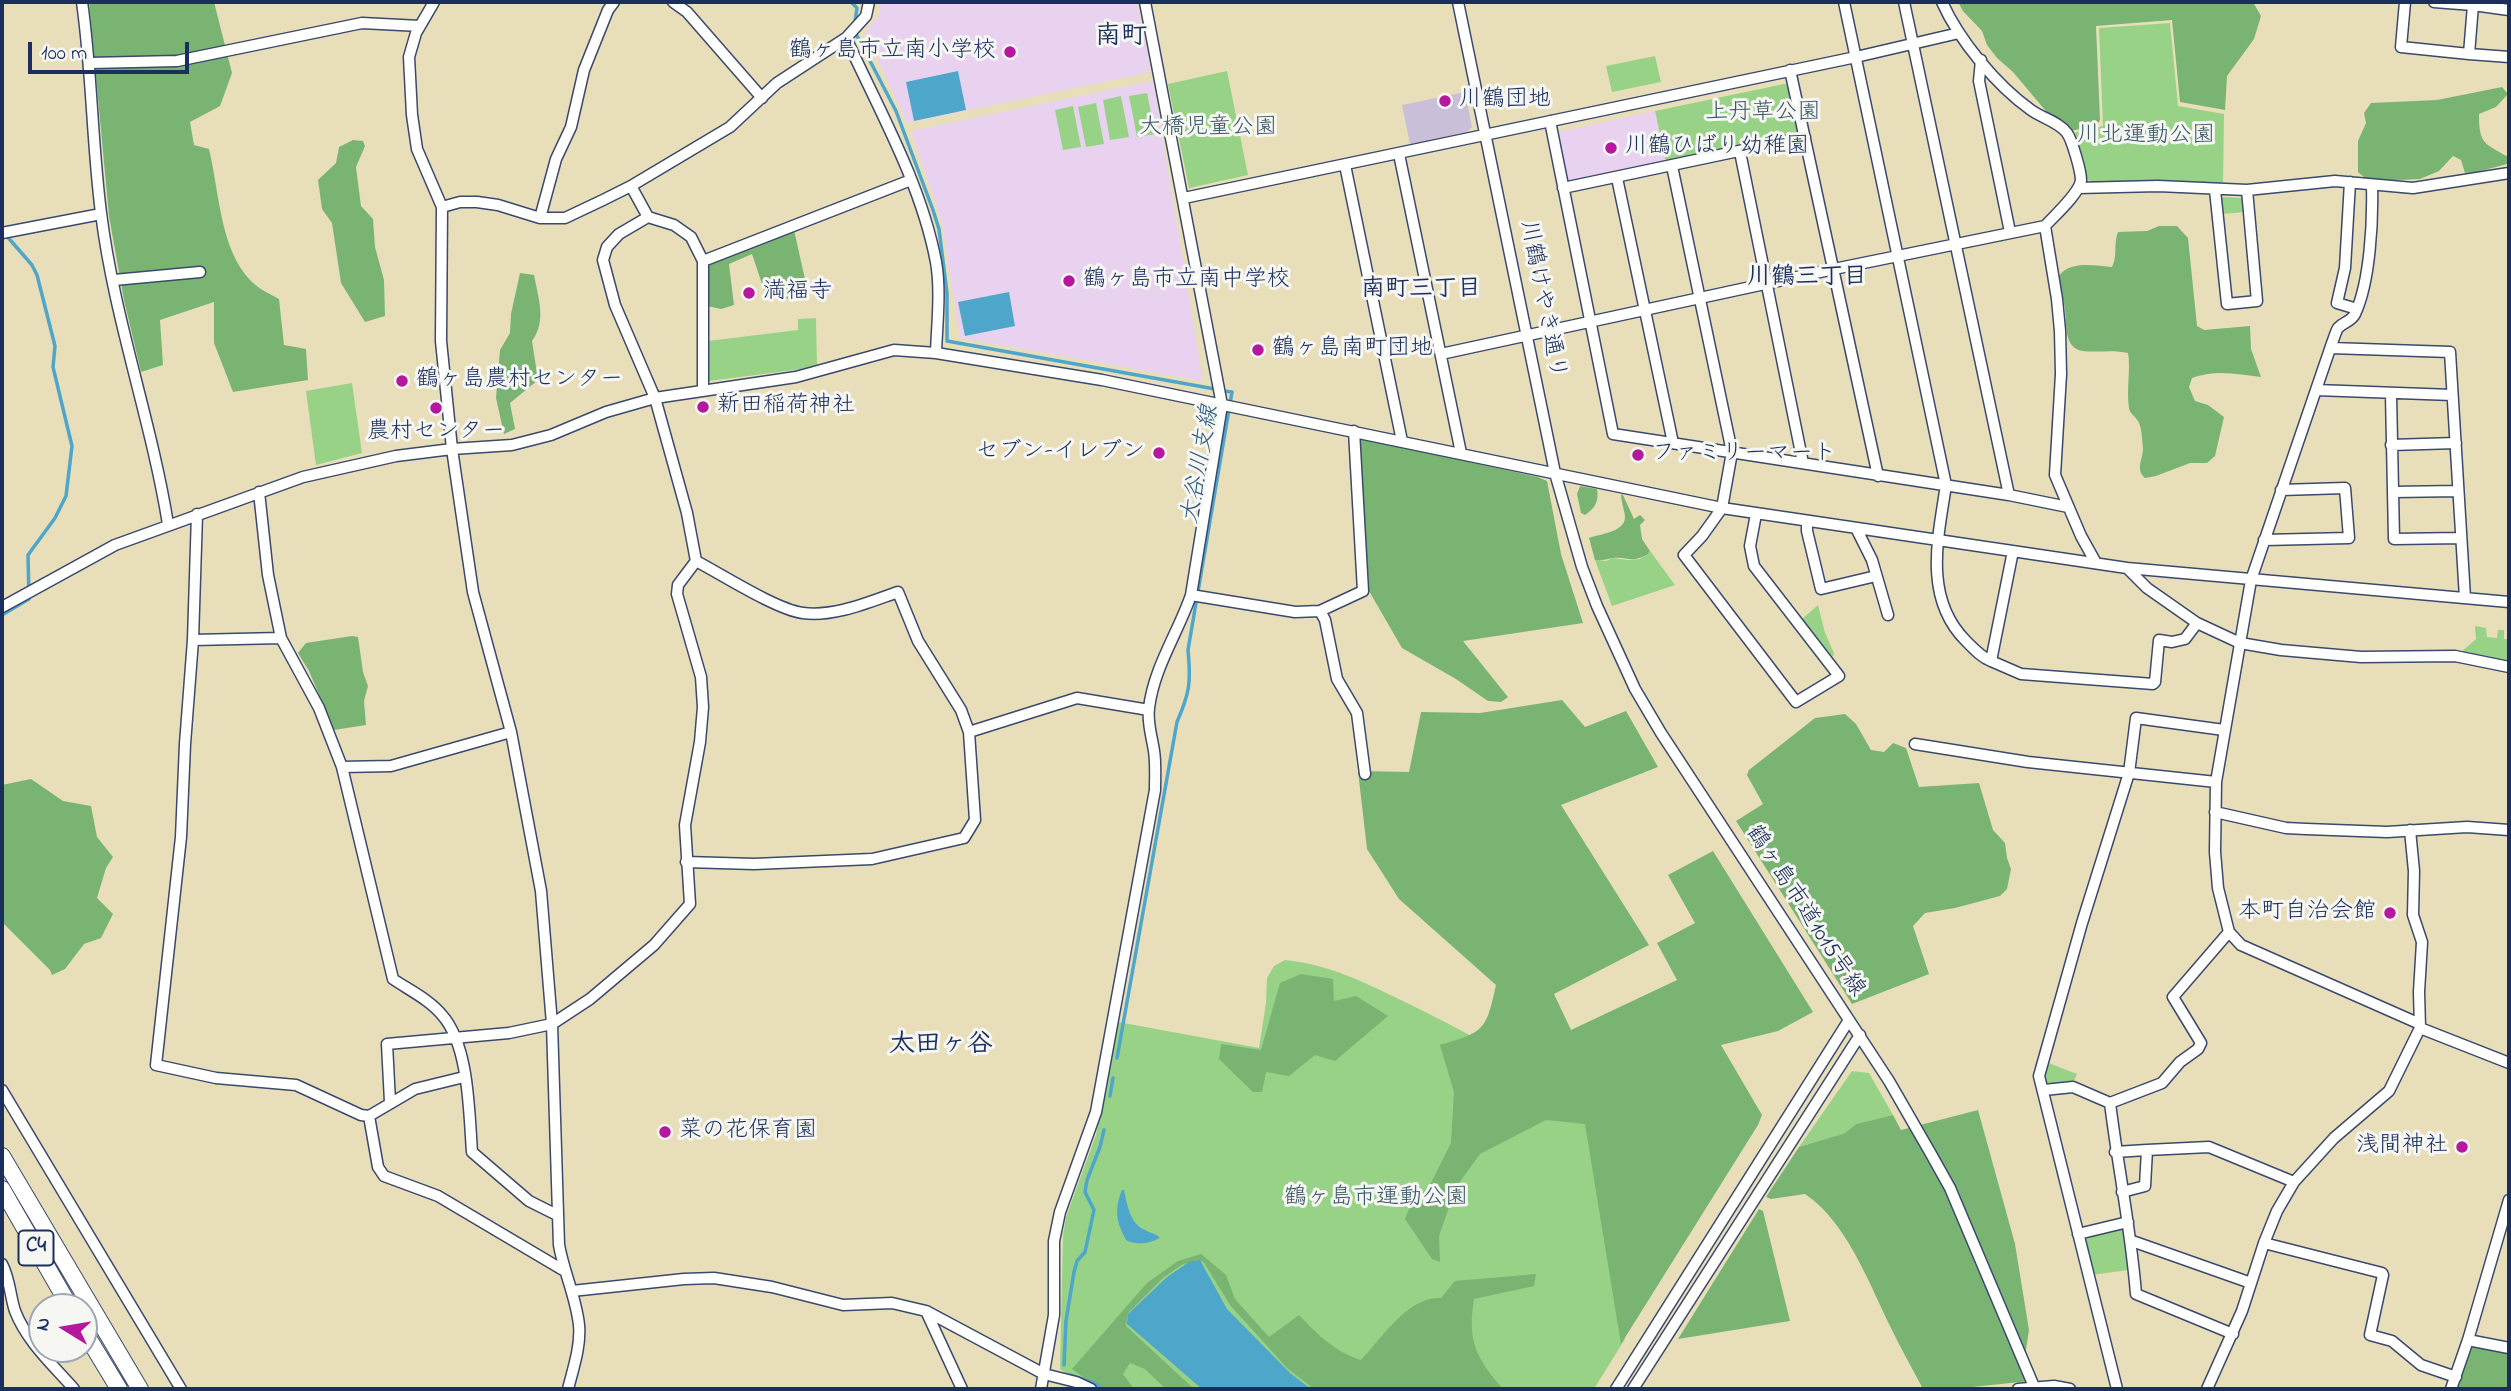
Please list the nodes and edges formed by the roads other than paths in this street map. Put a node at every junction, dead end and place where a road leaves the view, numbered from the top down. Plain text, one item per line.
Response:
1 (82, 2) edge
2 (434, 2) edge
3 (614, 2) edge
4 (673, 2) edge
5 (869, 2) edge
6 (1144, 2) edge
7 (1458, 2) edge
8 (1844, 2) edge
9 (1904, 2) edge
10 (1942, 2) edge
11 (2405, 2) edge
12 (2434, 2) edge
13 (2473, 5) junction
14 (2509, 10) edge
15 (420, 26) junction
16 (1959, 33) junction
17 (846, 38) junction
18 (1913, 45) junction
19 (2469, 54) junction
20 (1856, 57) junction
21 (2509, 57) edge
22 (1981, 60) junction
23 (90, 63) junction
24 (1790, 70) junction
25 (762, 98) junction
26 (1550, 121) junction
27 (1486, 135) junction
28 (1805, 137) junction
29 (1740, 152) junction
30 (1399, 154) junction
31 (1345, 165) junction
32 (1672, 166) junction
33 (2509, 173) edge
34 (1617, 177) junction
35 (911, 180) junction
36 (2350, 182) junction
37 (631, 186) junction
38 (2372, 186) junction
39 (2078, 187) junction
40 (1563, 188) junction
41 (2215, 190) junction
42 (2247, 190) junction
43 (1184, 198) junction
44 (442, 207) junction
45 (101, 214) junction
46 (648, 217) junction
47 (540, 218) junction
48 (2045, 226) junction
49 (2010, 232) junction
50 (2, 233) edge
51 (1955, 245) junction
52 (1899, 256) junction
53 (703, 261) junction
54 (1834, 269) junction
55 (200, 272) dead end
56 (114, 281) junction
57 (1768, 284) junction
58 (1702, 298) junction
59 (2357, 309) junction
60 (1646, 310) junction
61 (1591, 322) junction
62 (1527, 335) junction
63 (2331, 348) junction
64 (936, 354) junction
65 (1441, 355) junction
66 (703, 389) junction
67 (2316, 390) junction
68 (2391, 394) junction
69 (2452, 395) junction
70 (655, 398) junction
71 (1222, 401) junction
72 (1354, 431) junction
73 (1402, 441) junction
74 (1673, 443) junction
75 (2456, 443) junction
76 (2392, 445) junction
77 (452, 449) junction
78 (1732, 452) junction
79 (1461, 453) junction
80 (1803, 463) junction
81 (1555, 473) junction
82 (1878, 476) junction
83 (1946, 485) junction
84 (2281, 490) junction
85 (2458, 491) junction
86 (259, 492) junction
87 (2393, 492) junction
88 (2009, 495) junction
89 (2068, 507) junction
90 (1722, 508) junction
91 (197, 514) junction
92 (1756, 514) junction
93 (1807, 522) junction
94 (168, 524) junction
95 (1856, 528) junction
96 (2461, 538) junction
97 (2264, 540) junction
98 (1938, 541) junction
99 (2013, 551) junction
100 (695, 561) junction
101 (2096, 563) junction
102 (2127, 568) junction
103 (1876, 576) junction
104 (2251, 580) junction
105 (1191, 595) junction
106 (2465, 598) junction
107 (2509, 602) edge
108 (2, 607) edge
109 (1320, 611) junction
110 (1888, 615) dead end
111 (2197, 623) junction
112 (281, 638) junction
113 (193, 640) junction
114 (2240, 643) junction
115 (1991, 661) junction
116 (2509, 667) edge
117 (1149, 710) junction
118 (2224, 730) junction
119 (511, 732) junction
120 (969, 732) junction
121 (1915, 744) dead end
122 (342, 767) junction
123 (1365, 774) dead end
124 (2129, 774) junction
125 (2216, 782) junction
126 (2215, 812) junction
127 (2410, 830) junction
128 (2509, 830) edge
129 (686, 862) junction
130 (2229, 932) junction
131 (1849, 1020) junction
132 (552, 1024) junction
133 (2420, 1026) junction
134 (1860, 1035) junction
135 (458, 1039) junction
136 (2509, 1063) edge
137 (464, 1077) junction
138 (2, 1090) edge
139 (2044, 1090) junction
140 (390, 1102) junction
141 (2110, 1103) junction
142 (369, 1116) junction
143 (2147, 1150) junction
144 (2115, 1152) junction
145 (2, 1156) edge
146 (2294, 1182) junction
147 (2, 1189) edge
148 (2122, 1192) junction
149 (2509, 1200) edge
150 (557, 1215) junction
151 (2128, 1222) junction
152 (2078, 1234) junction
153 (2132, 1241) junction
154 (2264, 1243) junction
155 (2496, 1245) junction
156 (2509, 1247) edge
157 (2, 1264) edge
158 (563, 1270) junction
159 (2250, 1283) junction
160 (572, 1291) junction
161 (62, 1293) edge
162 (926, 1311) junction
163 (2233, 1334) junction
164 (2469, 1340) junction
165 (2509, 1348) edge
166 (98, 1354) edge
167 (1044, 1374) junction
168 (2456, 1377) junction
169 (74, 1389) edge
170 (119, 1389) edge
171 (140, 1389) edge
172 (181, 1389) edge
173 (568, 1389) edge
174 (962, 1389) edge
175 (1041, 1389) edge
176 (1091, 1389) edge
177 (1616, 1389) edge
178 (1633, 1389) edge
179 (2018, 1389) edge
180 (2034, 1389) edge
181 (2070, 1389) edge
182 (2117, 1389) edge
183 (2207, 1389) edge
184 (2451, 1389) edge

1 - 23 street
2 - 15 street
3 - 47 street
4 - 25 street
5 - 17 street
6 - 43 street
7 - 27 street, 川鶴けやき通り
8 - 20 street
9 - 18 street
10 - 16 street
11 - 19 street
12 - 13 street
13 - 14 street
13 - 19 street
15 - 23 street
15 - 44 street
16 - 18 street
16 - 22 street
17 - 25 street
17 - 35 street
18 - 20 street
18 - 51 street
19 - 21 street
20 - 24 street
20 - 52 street
22 - 39 street
22 - 49 street
23 - 45 street
24 - 26 street
24 - 28 street
25 - 37 street
26 - 27 street
26 - 40 street
27 - 30 street
27 - 62 street, 川鶴けやき通り
28 - 29 street
28 - 54 street
29 - 32 street
29 - 57 street
30 - 31 street
30 - 65 street
31 - 43 street
31 - 73 street
32 - 34 street
32 - 58 street
33 - 38 street
34 - 40 street
34 - 60 street
35 - 53 street
35 - 64 street
36 - 38 street
36 - 42 street
36 - 59 street
37 - 46 street
37 - 47 street
38 - 59 street
39 - 41 street
39 - 48 street
40 - 61 street
41 - 42 street
41 - 42 street
43 - 71 street
44 - 47 street
44 - 77 street
45 - 50 street
45 - 56 street
46 - 53 street
46 - 70 street
48 - 49 street
48 - 89 street
49 - 51 street
51 - 52 street
51 - 88 street
52 - 54 street
52 - 83 street
53 - 66 street
54 - 57 street
54 - 82 street
55 - 56 street
56 - 94 street
57 - 58 street
57 - 80 street
58 - 60 street
58 - 78 street
59 - 63 street
60 - 61 street
60 - 74 street
61 - 62 street
61 - 74 street
62 - 65 street
62 - 81 street, 川鶴けやき通り
63 - 67 street
63 - 69 street
64 - 66 street
64 - 71 street
65 - 79 street
66 - 70 street
67 - 68 street
67 - 84 street
68 - 69 street
68 - 76 street
69 - 75 street
70 - 77 street
70 - 100 street
71 - 72 street
71 - 105 street
72 - 73 street
72 - 109 street
73 - 79 street
74 - 78 street
75 - 76 street
75 - 85 street
76 - 87 street
77 - 86 street
77 - 119 street
78 - 80 street
78 - 90 street
79 - 81 street
80 - 82 street
81 - 90 street
81 - 131 street, 鶴ヶ島市道1015号線
82 - 83 street
83 - 88 street
83 - 98 street
84 - 97 street
84 - 97 street
85 - 87 street
85 - 96 street
86 - 91 street
86 - 112 street
87 - 96 street
88 - 89 street
89 - 101 street
90 - 92 street
90 - 92 street
91 - 94 street
91 - 113 street
92 - 93 street
93 - 95 street
93 - 103 street
94 - 108 street
95 - 98 street
95 - 103 street
96 - 106 street
97 - 104 street
98 - 99 street
98 - 115 street
99 - 101 street
99 - 115 street
100 - 120 street
100 - 129 street
101 - 102 street
102 - 104 street
102 - 111 street
103 - 110 street
104 - 106 street
104 - 114 street
105 - 109 street
105 - 117 street
106 - 107 street
109 - 123 street
111 - 114 street
111 - 115 street
112 - 113 street
112 - 122 street
113 - 142 street
114 - 116 street
114 - 118 street
117 - 120 street
117 - 167 street
118 - 124 street
118 - 125 street
119 - 122 street
119 - 132 street
120 - 129 street
121 - 124 street
122 - 135 street
124 - 125 street
124 - 139 street
125 - 126 street
126 - 127 street
126 - 130 street
127 - 128 street
127 - 133 street
129 - 132 street
130 - 133 street
130 - 141 street
131 - 134 street
131 - 177 street, 鶴ヶ島市道1015号線
132 - 135 street
132 - 150 street
133 - 136 street
133 - 146 street
134 - 178 street
134 - 180 street
135 - 137 street
135 - 140 street
137 - 140 street
137 - 150 street
138 - 172 street
139 - 141 street
139 - 152 street
140 - 142 street
141 - 144 street
142 - 158 street
143 - 144 street
143 - 146 street
143 - 148 street
144 - 148 street
145 - 171 highway, C4
146 - 154 street
147 - 161 highway, C4
148 - 151 street
149 - 155 street
150 - 158 street
151 - 152 street
151 - 153 street
152 - 182 street
153 - 159 street
153 - 163 street
154 - 159 street
154 - 168 street
155 - 156 street
155 - 164 street
157 - 169 street
158 - 160 street
159 - 163 street
160 - 162 street
160 - 173 street
162 - 167 street
162 - 174 street
163 - 183 street
164 - 165 street
164 - 168 street
166 - 170 highway
167 - 175 street
167 - 176 street
168 - 184 street
179 - 180 street
180 - 181 street

